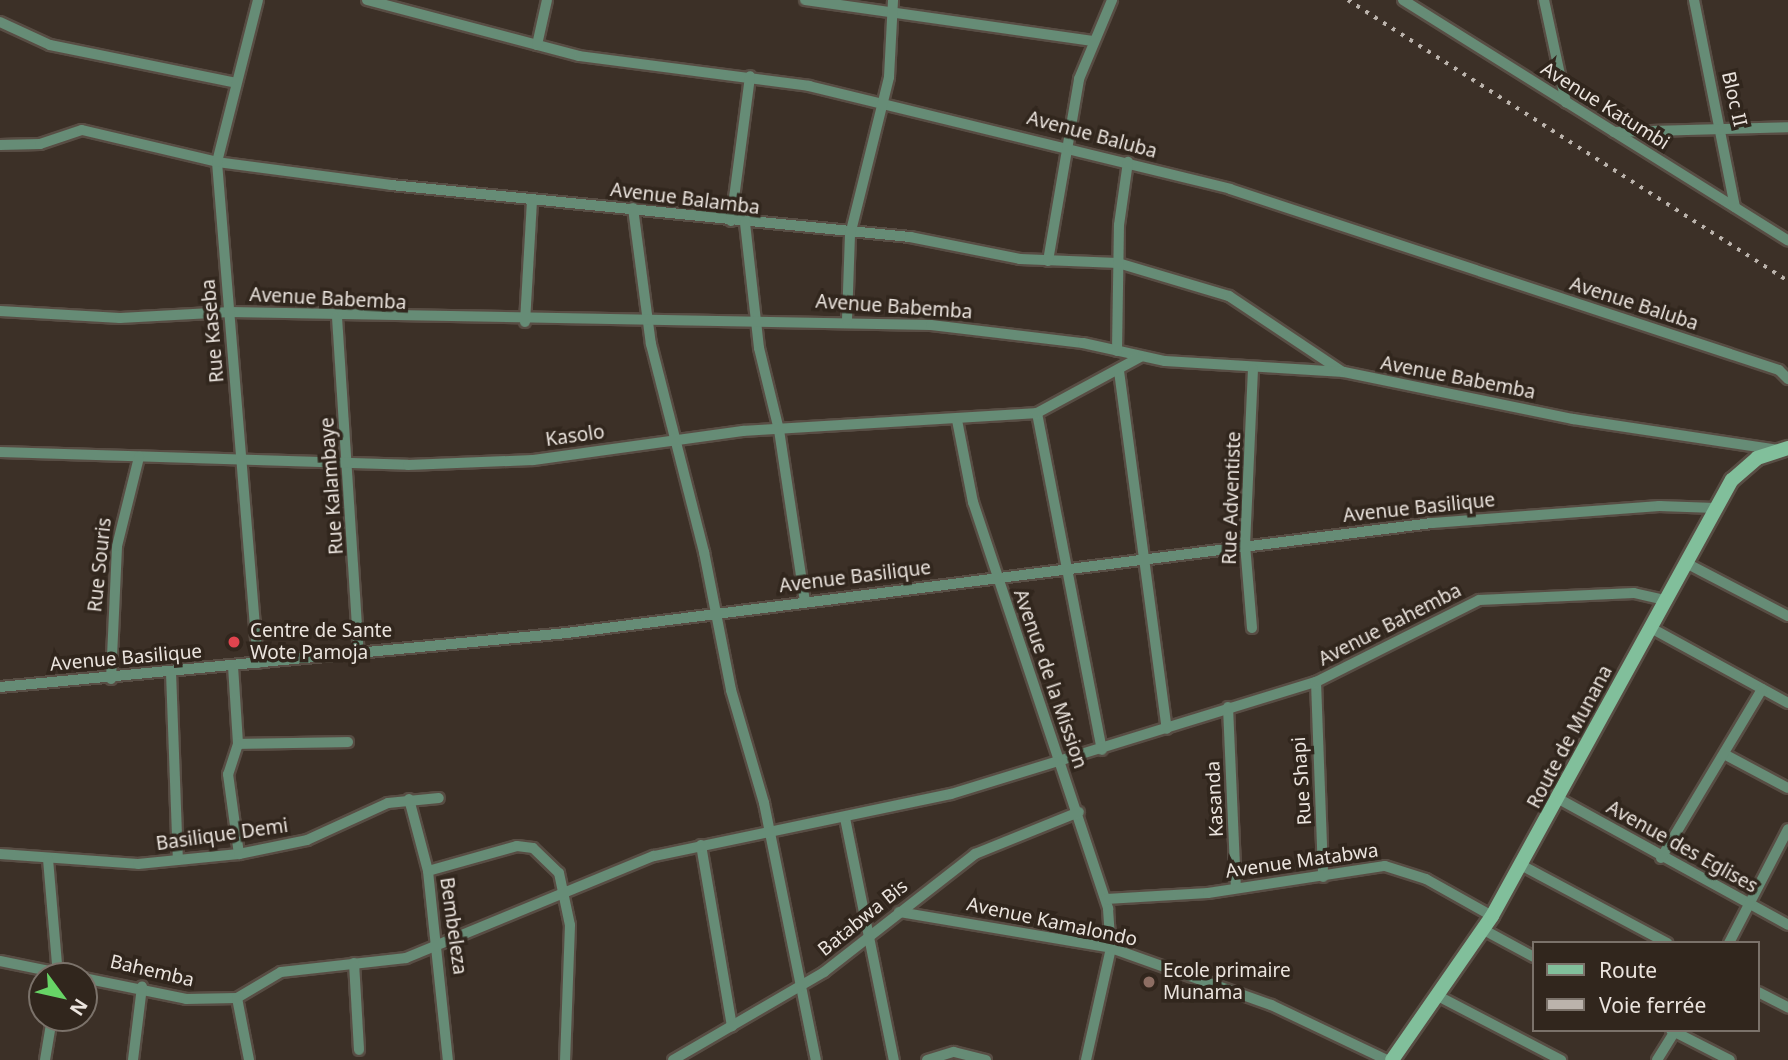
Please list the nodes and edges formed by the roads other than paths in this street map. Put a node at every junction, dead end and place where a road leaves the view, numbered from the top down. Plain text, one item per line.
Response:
1 (258, 0) edge
2 (367, 0) edge
3 (547, 0) edge
4 (805, 0) edge
5 (893, 0) edge
6 (1112, 0) edge
7 (1403, 0) edge
8 (1544, 0) edge
9 (1694, 0) edge
10 (894, 16) junction
11 (0, 22) edge
12 (1093, 41) junction
13 (537, 45) junction
14 (750, 76) junction
15 (236, 83) junction
16 (1566, 103) junction
17 (881, 105) junction
18 (1788, 127) edge
19 (1724, 130) junction
20 (1614, 132) junction
21 (0, 145) edge
22 (1066, 146) junction
23 (217, 162) junction
24 (1128, 162) junction
25 (532, 200) junction
26 (1735, 206) junction
27 (633, 208) junction
28 (731, 221) junction
29 (745, 223) junction
30 (850, 235) junction
31 (1788, 241) edge
32 (1048, 261) junction
33 (1118, 263) junction
34 (0, 311) edge
35 (230, 312) junction
36 (337, 317) junction
37 (646, 319) junction
38 (847, 320) junction
39 (756, 321) junction
40 (525, 322) junction
41 (1117, 351) junction
42 (1140, 356) junction
43 (1253, 369) junction
44 (1119, 371) junction
45 (1344, 372) junction
46 (1788, 379) edge
47 (1037, 413) junction
48 (957, 420) junction
49 (779, 429) junction
50 (673, 440) junction
51 (1782, 449) edge
52 (0, 452) edge
53 (242, 455) junction
54 (139, 457) junction
55 (347, 464) junction
56 (1715, 508) junction
57 (1245, 545) junction
58 (1143, 560) junction
59 (1686, 563) junction
60 (1063, 569) junction
61 (997, 578) junction
62 (1665, 600) junction
63 (805, 602) junction
64 (715, 612) junction
65 (1788, 616) edge
66 (1252, 628) dead end
67 (1651, 628) junction
68 (359, 653) junction
69 (258, 663) junction
70 (233, 666) junction
71 (171, 672) junction
72 (111, 679) junction
73 (1316, 682) junction
74 (0, 687) edge
75 (1762, 689) junction
76 (1788, 703) edge
77 (1228, 708) junction
78 (1167, 729) junction
79 (348, 742) dead end
80 (238, 744) junction
81 (1102, 750) junction
82 (1724, 754) junction
83 (1058, 762) junction
84 (1788, 788) edge
85 (439, 798) dead end
86 (409, 799) junction
87 (1559, 799) junction
88 (1079, 812) junction
89 (845, 818) junction
90 (1788, 829) edge
91 (769, 834) junction
92 (701, 845) junction
93 (0, 853) edge
94 (239, 853) junction
95 (1661, 858) junction
96 (48, 859) junction
97 (178, 860) junction
98 (1521, 865) junction
99 (428, 871) junction
100 (1324, 877) junction
101 (1236, 888) junction
102 (566, 896) junction
103 (1106, 899) junction
104 (1749, 904) junction
105 (899, 912) junction
106 (1492, 916) junction
107 (1788, 925) edge
108 (1484, 930) junction
109 (866, 938) junction
110 (1663, 941) edge
111 (1730, 941) edge
112 (438, 946) junction
113 (1111, 948) junction
114 (1532, 956) edge
115 (0, 961) edge
116 (58, 962) edge
117 (354, 963) junction
118 (28, 966) edge
119 (98, 979) edge
120 (142, 987) junction
121 (799, 988) junction
122 (1760, 993) edge
123 (1437, 996) junction
124 (237, 998) junction
125 (1788, 1007) edge
126 (732, 1026) junction
127 (50, 1032) edge
128 (1673, 1032) edge
129 (1676, 1032) edge
130 (359, 1050) dead end
131 (45, 1060) edge
132 (133, 1060) edge
133 (250, 1060) edge
134 (448, 1060) edge
135 (565, 1060) edge
136 (673, 1060) edge
137 (816, 1060) edge
138 (894, 1060) edge
139 (927, 1060) edge
140 (986, 1060) edge
141 (1086, 1060) edge
142 (1390, 1060) edge
143 (1561, 1060) edge
144 (1657, 1060) edge
145 (1730, 1060) edge

1 - 15 street, Rue Kaseba
2 - 13 street, Avenue Baluba
3 - 13 street
4 - 10 street
5 - 10 street
6 - 12 street
7 - 16 street, Avenue Katumbi
8 - 16 street
9 - 19 street, Bloc II
10 - 12 street
10 - 17 street
11 - 15 street
12 - 22 street
13 - 14 street, Avenue Baluba
14 - 17 street, Avenue Baluba
14 - 28 street
15 - 23 street, Rue Kaseba
16 - 20 street, Avenue Katumbi
17 - 22 street, Avenue Baluba
17 - 30 street
18 - 19 street
19 - 20 street
19 - 26 street, Bloc II
20 - 26 street, Avenue Katumbi
21 - 23 street, Avenue Balamba
22 - 24 street, Avenue Baluba
22 - 32 street
23 - 25 street, Avenue Balamba
23 - 35 street, Rue Kaseba
24 - 33 street
24 - 46 street, Avenue Baluba
25 - 27 street, Avenue Balamba
25 - 40 street
26 - 31 street, Avenue Katumbi
27 - 28 street, Avenue Balamba
27 - 37 street
28 - 29 street, Avenue Balamba
29 - 30 street, Avenue Balamba
29 - 39 street
30 - 32 street, Avenue Balamba
30 - 38 street
32 - 33 street, Avenue Balamba
33 - 41 street
33 - 45 street, Avenue Balamba
34 - 35 street, Avenue Babemba
35 - 36 street, Avenue Babemba
35 - 53 street, Rue Kaseba
36 - 40 street, Avenue Babemba
36 - 55 street, Rue Kalambaye
37 - 39 street, Avenue Babemba
37 - 40 street, Avenue Babemba
37 - 50 street
38 - 39 street, Avenue Babemba
38 - 41 street, Avenue Babemba
39 - 49 street
41 - 42 street, Avenue Babemba
42 - 43 street, Avenue Babemba
42 - 44 street, Kasolo
43 - 45 street, Avenue Babemba
43 - 57 street, Rue Adventiste
44 - 47 street, Kasolo
44 - 58 street
45 - 51 street, Avenue Babemba
47 - 48 street, Kasolo
47 - 60 street
48 - 49 street, Kasolo
48 - 61 street, Avenue de la Mission
49 - 50 street, Kasolo
49 - 63 street
50 - 55 street, Kasolo
50 - 64 street
51 - 56 main road, Route de Munana
52 - 54 street, Kasolo
53 - 54 street, Kasolo
53 - 55 street, Kasolo
53 - 69 street, Rue Kaseba
54 - 72 street, Rue Souris
55 - 68 street, Rue Kalambaye
56 - 57 street, Avenue Basilique
56 - 59 main road, Route de Munana
57 - 58 street, Avenue Basilique
57 - 66 street, Rue Adventiste
58 - 60 street, Avenue Basilique
58 - 78 street
59 - 62 main road, Route de Munana
59 - 65 street
60 - 61 street, Avenue Basilique
60 - 81 street
61 - 63 street, Avenue Basilique
61 - 83 street, Avenue de la Mission
62 - 67 main road, Route de Munana
62 - 73 street, Avenue Bahemba
63 - 64 street, Avenue Basilique
64 - 68 street, Avenue Basilique
64 - 91 street
67 - 75 street
67 - 87 main road, Route de Munana
68 - 69 street, Avenue Basilique
69 - 70 street, Avenue Basilique
70 - 71 street, Avenue Basilique
70 - 80 street
71 - 72 street, Avenue Basilique
71 - 97 street
72 - 74 street, Avenue Basilique
73 - 77 street, Avenue Bahemba
73 - 100 street, Rue Shapi
75 - 76 street
75 - 82 street
77 - 78 street, Avenue Bahemba
77 - 101 street, Kasanda
78 - 81 street, Avenue Bahemba
79 - 80 street
80 - 94 street
81 - 83 street, Avenue Bahemba
82 - 84 street
82 - 95 street
83 - 88 street, Avenue de la Mission
83 - 89 street, Avenue Bahemba
85 - 86 street, Basilique Demi
86 - 94 street, Basilique Demi
86 - 99 street, Bembeleza
87 - 95 street, Avenue des Eglises
87 - 98 main road, Route de Munana
88 - 103 street, Avenue de la Mission
88 - 105 street, Batabwa Bis
89 - 91 street, Avenue Bahemba
89 - 109 street
90 - 104 street
91 - 92 street, Avenue Bahemba
91 - 121 street
92 - 102 street, Avenue Bahemba
92 - 126 street
93 - 96 street, Basilique Demi
94 - 97 street, Basilique Demi
95 - 104 street, Avenue des Eglises
96 - 97 street, Basilique Demi
96 - 116 street
98 - 106 main road, Route de Munana
98 - 110 street
99 - 102 street
99 - 112 street, Bembeleza
100 - 101 street, Avenue Matabwa
100 - 106 street, Avenue Matabwa
101 - 103 street, Avenue Matabwa
102 - 112 street, Avenue Bahemba
102 - 135 street
103 - 113 street, Avenue de la Mission
104 - 107 street, Avenue des Eglises
104 - 111 street
105 - 109 street, Batabwa Bis
105 - 113 street, Avenue Kamalondo
106 - 108 main road, Route de Munana
108 - 114 street
108 - 123 main road, Route de Munana
109 - 121 street, Batabwa Bis
109 - 138 street
112 - 117 street, Avenue Bahemba
112 - 134 street, Bembeleza
113 - 141 street, Avenue de la Mission
113 - 142 street, Avenue Kamalondo
115 - 118 street, Bahemba
117 - 124 street, Avenue Bahemba
117 - 130 street
119 - 120 street, Bahemba
120 - 124 street, Bahemba
120 - 132 street
121 - 126 street, Batabwa Bis
121 - 137 street
122 - 125 street
123 - 142 main road, Route de Munana
123 - 143 street
124 - 133 street
126 - 136 street, Batabwa Bis
127 - 131 street
128 - 144 street
129 - 145 street
139 - 140 street

